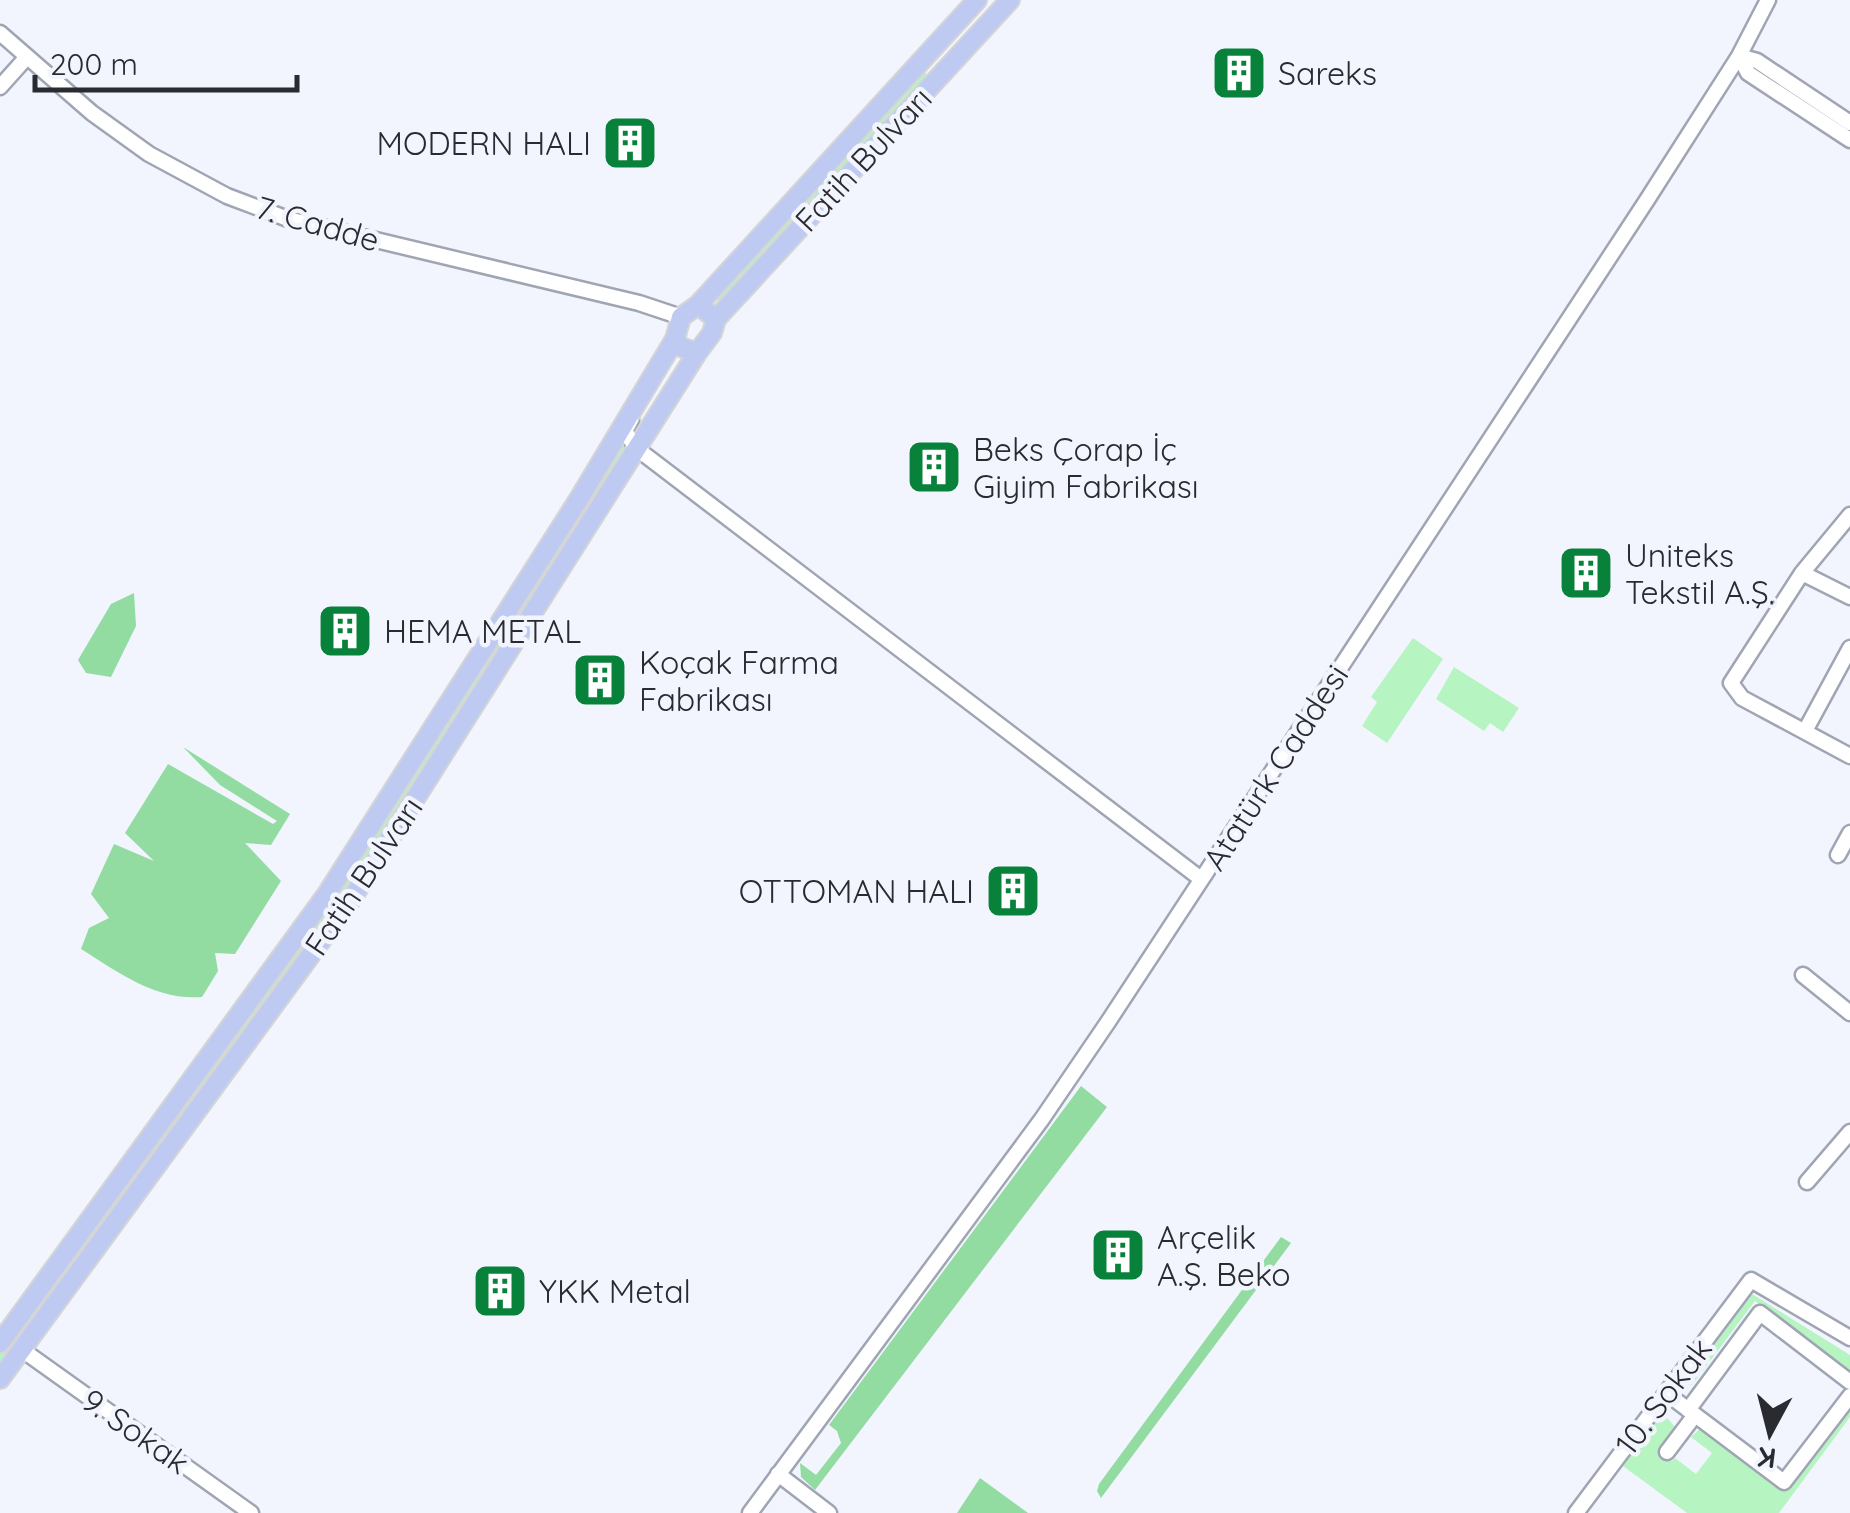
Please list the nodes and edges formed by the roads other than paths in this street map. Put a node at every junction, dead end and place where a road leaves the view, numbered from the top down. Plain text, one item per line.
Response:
1 (977, 0) edge
2 (1010, 0) edge
3 (1768, 0) edge
4 (0, 33) edge
5 (1739, 56) junction
6 (26, 58) junction
7 (0, 87) edge
8 (1850, 123) edge
9 (1850, 140) edge
10 (698, 304) junction
11 (681, 318) junction
12 (716, 319) junction
13 (675, 340) junction
14 (696, 354) junction
15 (640, 400) junction
16 (636, 448) junction
17 (1850, 515) edge
18 (1802, 573) junction
19 (1850, 597) edge
20 (1850, 648) edge
21 (1805, 731) junction
22 (1850, 756) edge
23 (1850, 833) edge
24 (1838, 856) dead end
25 (1201, 879) junction
26 (1803, 975) dead end
27 (1850, 1014) edge
28 (1850, 1132) edge
29 (1807, 1182) dead end
30 (12, 1326) junction
31 (1850, 1338) edge
32 (0, 1343) edge
33 (21, 1349) junction
34 (0, 1379) edge
35 (1850, 1382) edge
36 (1666, 1393) junction
37 (1850, 1396) edge
38 (1691, 1413) junction
39 (1667, 1452) dead end
40 (778, 1474) junction
41 (251, 1513) edge
42 (750, 1513) edge
43 (829, 1513) edge
44 (1576, 1513) edge

1 - 10 main road, Fatih Bulvarı
2 - 12 main road, Fatih Bulvarı
3 - 5 street, Atatürk Caddesi
4 - 6 street, 7. Cadde
5 - 8 street
5 - 9 street
5 - 25 street, Atatürk Caddesi
6 - 7 street
6 - 11 street, 7. Cadde
10 - 11 main road, Fatih Bulvarı
10 - 12 main road
11 - 13 main road, Fatih Bulvarı
12 - 14 main road, Fatih Bulvarı
13 - 14 main road
13 - 15 main road, Fatih Bulvarı
14 - 16 main road, Fatih Bulvarı
15 - 16 street
15 - 30 main road, Fatih Bulvarı
16 - 25 street
16 - 33 main road, Fatih Bulvarı
17 - 18 street
18 - 19 street
18 - 21 street
20 - 21 street
21 - 22 street
23 - 24 street
25 - 40 street, Atatürk Caddesi
26 - 27 street
28 - 29 street
30 - 32 main road, Fatih Bulvarı
30 - 33 main road
31 - 36 street, 10. Sokak
33 - 34 main road, Fatih Bulvarı
33 - 41 street, 9. Sokak
35 - 38 street
36 - 38 street
36 - 44 street, 10. Sokak
37 - 38 street
38 - 39 street
40 - 42 street, Atatürk Caddesi
40 - 43 street

